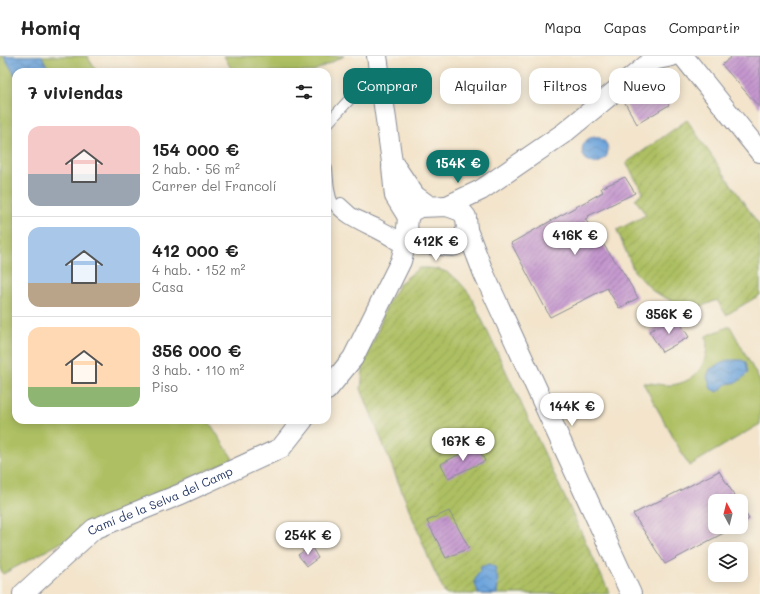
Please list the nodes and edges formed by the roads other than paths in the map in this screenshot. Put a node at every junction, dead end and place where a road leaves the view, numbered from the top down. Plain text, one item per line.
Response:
1 (377, 56) edge
2 (672, 56) edge
3 (683, 56) edge
4 (377, 68) edge
5 (345, 104) edge
6 (380, 104) edge
7 (331, 120) edge
8 (760, 152) edge
9 (392, 162) junction
10 (481, 190) junction
11 (331, 196) edge
12 (342, 203) dead end
13 (438, 206) junction
14 (368, 216) dead end
15 (377, 224) junction
16 (466, 224) junction
17 (408, 241) junction
18 (453, 246) junction
19 (484, 274) junction
20 (331, 385) edge
21 (300, 424) edge
22 (23, 594) edge
23 (631, 594) edge

1 - 4 street
2 - 10 street
3 - 8 street
5 - 7 lane
6 - 9 street
9 - 13 street
9 - 17 street
10 - 13 street
10 - 16 street
11 - 17 lane
12 - 15 lane
13 - 16 street
13 - 17 street
14 - 15 lane
15 - 17 lane
16 - 18 street
16 - 19 street
17 - 18 street
17 - 20 street
18 - 19 street
19 - 23 street
21 - 22 street, Camí de la Selva del Camp

